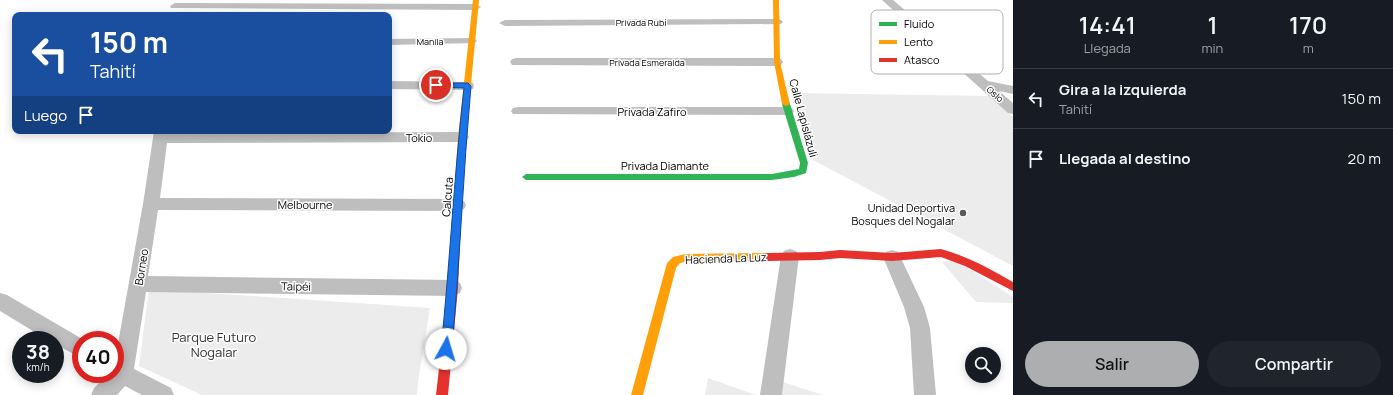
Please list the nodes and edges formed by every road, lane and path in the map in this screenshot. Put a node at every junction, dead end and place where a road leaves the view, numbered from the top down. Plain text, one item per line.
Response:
1 (776, 0) edge
2 (887, 0) edge
3 (476, 4) edge
4 (175, 7) edge
5 (315, 7) edge
6 (898, 10) edge
7 (505, 22) dead end
8 (777, 22) junction
9 (472, 41) junction
10 (392, 42) edge
11 (516, 62) dead end
12 (777, 62) junction
13 (972, 74) edge
14 (983, 84) junction
15 (392, 85) edge
16 (468, 86) junction
17 (1013, 90) edge
18 (1013, 110) edge
19 (518, 111) dead end
20 (787, 111) junction
21 (160, 134) edge
22 (462, 137) junction
23 (803, 171) joint
24 (526, 177) dead end
25 (151, 204) junction
26 (458, 205) junction
27 (790, 256) junction
28 (892, 257) junction
29 (139, 284) junction
30 (1013, 287) edge
31 (453, 288) junction
32 (0, 301) edge
33 (72, 344) edge
34 (124, 350) edge
35 (124, 375) edge
36 (111, 383) edge
37 (102, 395) edge
38 (163, 395) edge
39 (442, 395) edge
40 (637, 395) edge
41 (771, 395) edge
42 (925, 395) edge

1 - 8 street, Calle Lapislázuli
2 - 6 street, Oslo
3 - 5 street
3 - 9 street, Calcuta
4 - 5 street
7 - 8 street, Privada Rubí
8 - 12 street, Calle Lapislázuli
9 - 10 street, Manila
9 - 16 street, Calcuta
11 - 12 street, Privada Esmeralda
12 - 20 street, Calle Lapislázuli
13 - 14 street, Oslo
14 - 17 street
14 - 18 street, Oslo
15 - 16 street
16 - 22 street, Calcuta
19 - 20 street, Privada Zafiro
20 - 23 street, Calle Lapislázuli
21 - 22 street, Tokio
21 - 25 street, Borneo
22 - 26 street, Calcuta
23 - 24 street, Privada Diamante
25 - 26 street, Melbourne
25 - 29 street, Borneo
26 - 31 street, Calcuta
27 - 28 street, Hacienda La Luz
27 - 40 street, Hacienda La Luz
27 - 41 street
28 - 30 street, Hacienda La Luz
28 - 42 street
29 - 31 street, Taipéi
29 - 34 street, Borneo
31 - 39 street, Calcuta
32 - 33 street
35 - 38 street
36 - 37 street

